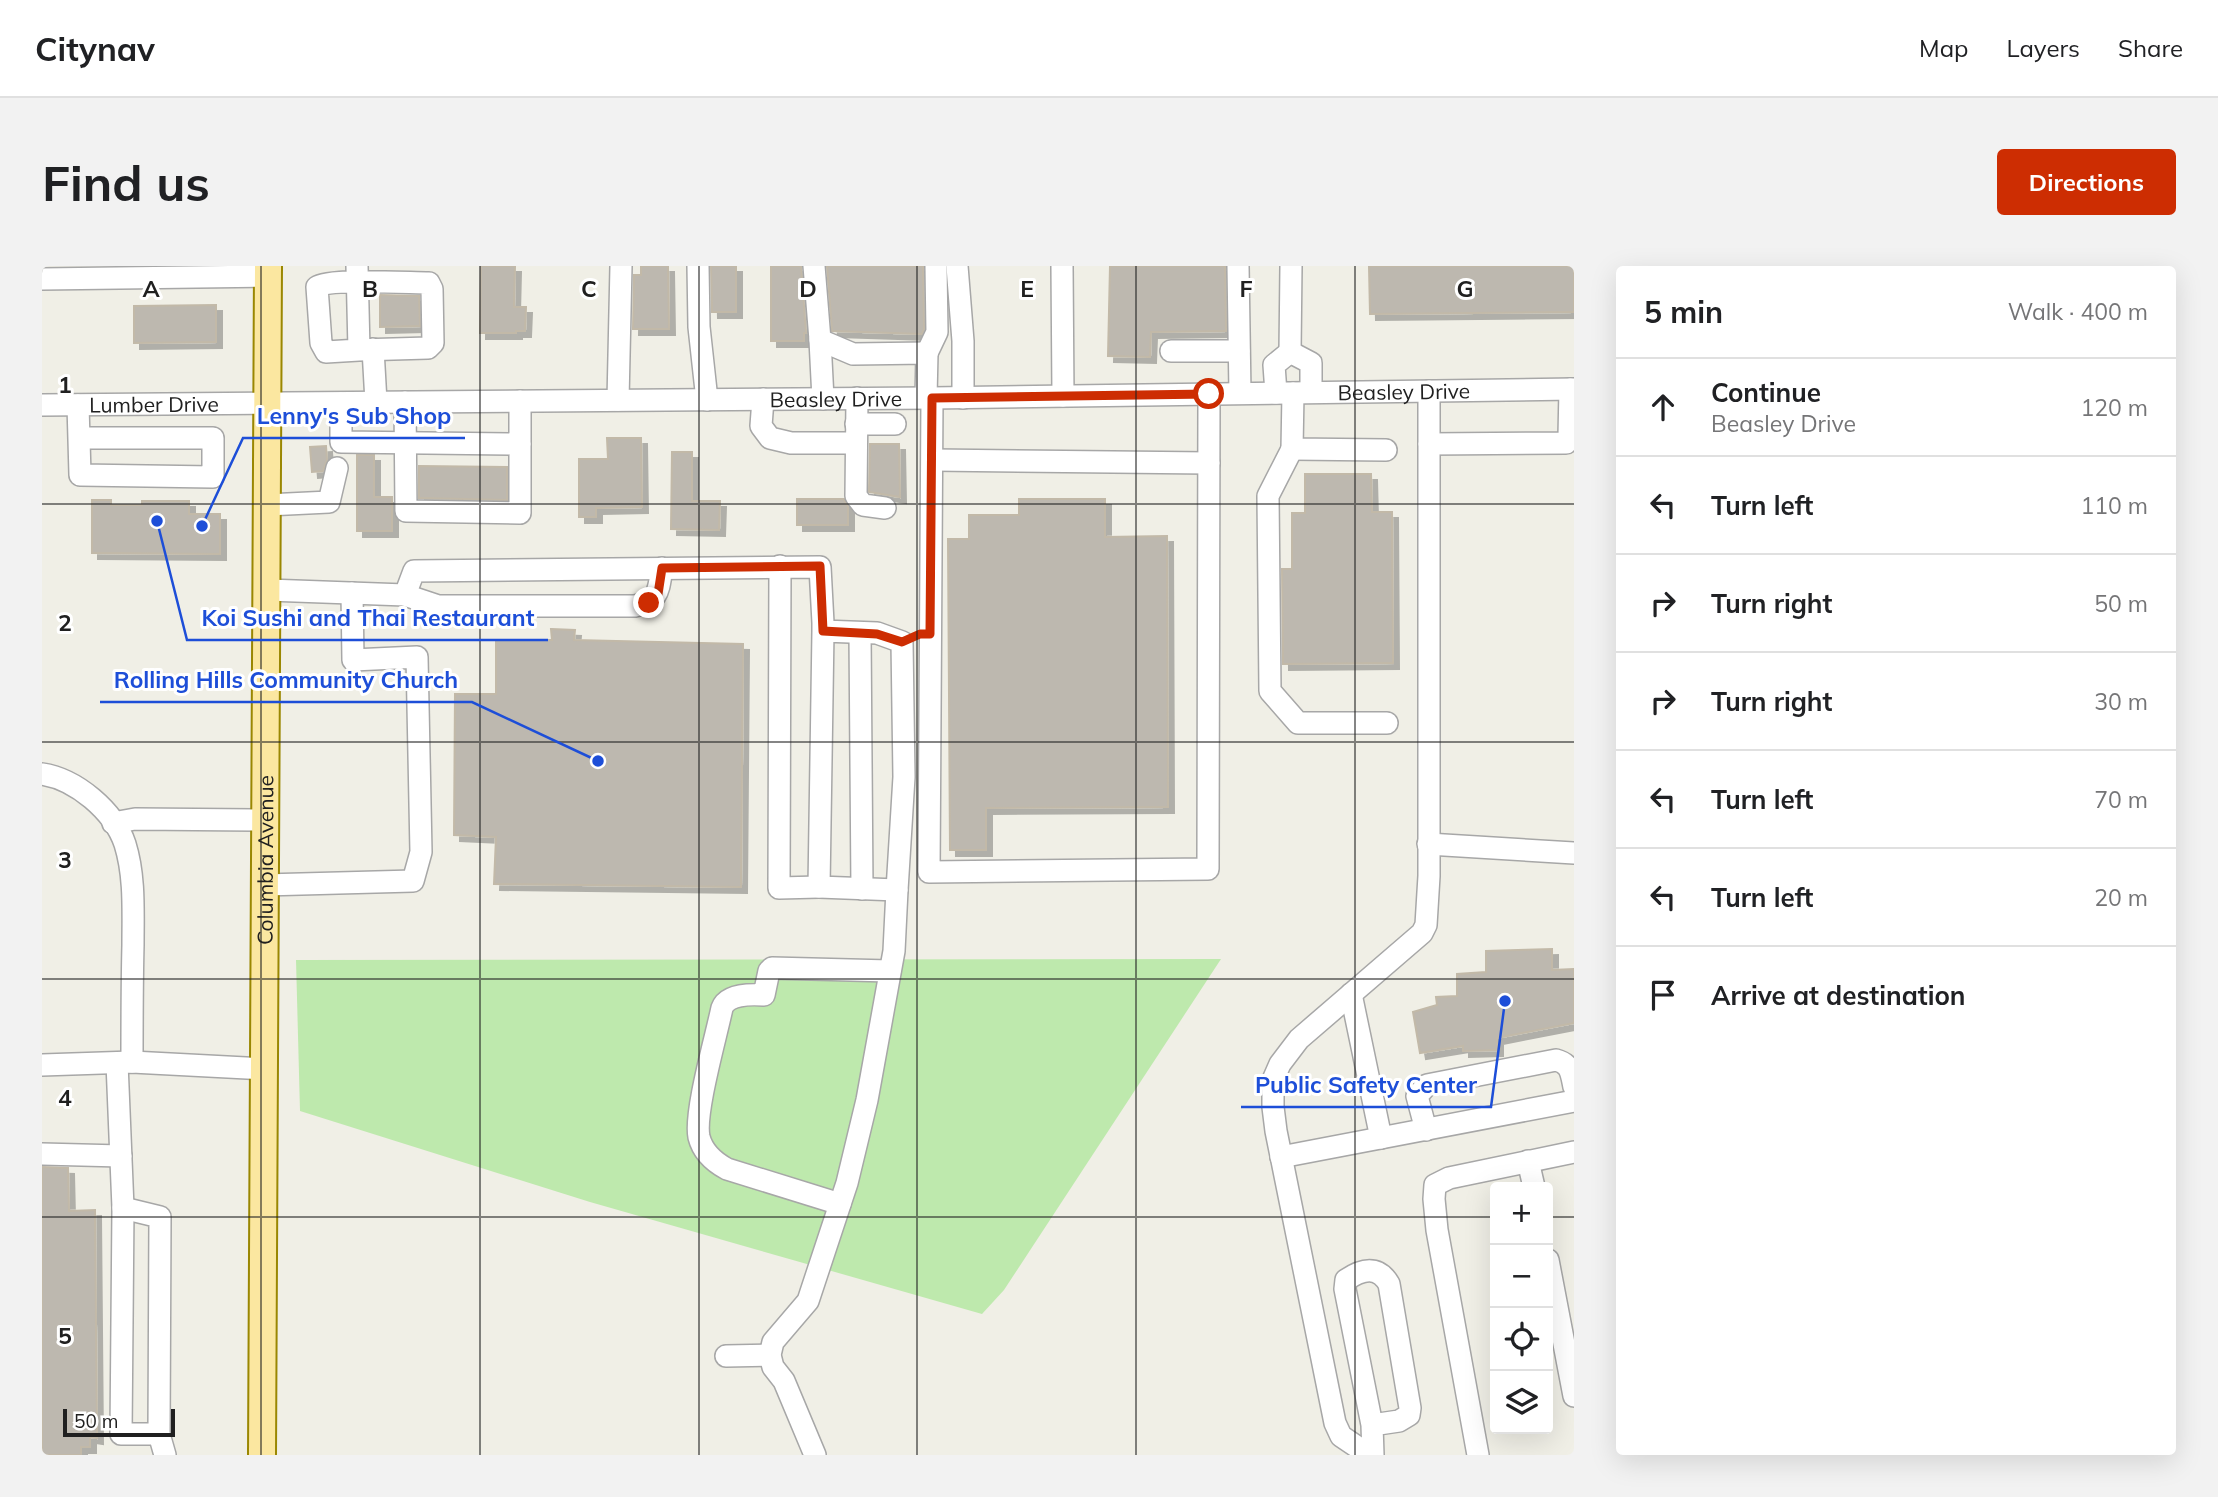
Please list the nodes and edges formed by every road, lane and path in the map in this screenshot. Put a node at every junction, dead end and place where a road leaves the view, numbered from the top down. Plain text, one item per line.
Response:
1 (621, 266) edge
2 (698, 266) edge
3 (814, 266) edge
4 (936, 266) edge
5 (957, 266) edge
6 (1062, 266) edge
7 (1238, 266) edge
8 (1291, 266) edge
9 (267, 271) edge
10 (143, 272) edge
11 (184, 272) edge
12 (358, 274) edge
13 (42, 279) edge
14 (820, 340) junction
15 (366, 350) junction
16 (1171, 351) dead end
17 (1239, 351) junction
18 (1290, 352) junction
19 (927, 353) junction
20 (1572, 389) edge
21 (1429, 391) junction
22 (1240, 393) junction
23 (1293, 393) junction
24 (1209, 394) junction
25 (1063, 396) junction
26 (857, 398) junction
27 (929, 398) junction
28 (963, 398) junction
29 (762, 399) junction
30 (823, 399) junction
31 (618, 400) junction
32 (707, 400) junction
33 (520, 401) junction
34 (376, 402) junction
35 (405, 402) junction
36 (266, 403) junction
37 (341, 403) junction
38 (42, 405) edge
39 (78, 405) junction
40 (895, 424) dead end
41 (856, 433) junction
42 (79, 438) junction
43 (405, 442) junction
44 (520, 444) junction
45 (1429, 444) junction
46 (1292, 449) junction
47 (1386, 450) dead end
48 (339, 457) junction
49 (933, 460) junction
50 (1209, 463) junction
51 (267, 505) junction
52 (885, 508) dead end
53 (780, 566) junction
54 (662, 568) junction
55 (268, 590) junction
56 (352, 593) junction
57 (405, 595) junction
58 (823, 631) junction
59 (860, 633) junction
60 (930, 634) junction
61 (902, 642) junction
62 (1387, 723) dead end
63 (42, 774) edge
64 (265, 820) junction
65 (113, 822) junction
66 (1429, 844) junction
67 (1574, 853) edge
68 (264, 885) junction
69 (819, 887) junction
70 (862, 889) junction
71 (897, 890) junction
72 (890, 971) junction
73 (1351, 994) junction
74 (125, 1062) junction
75 (42, 1065) edge
76 (265, 1069) junction
77 (1574, 1087) edge
78 (1574, 1101) edge
79 (1426, 1130) junction
80 (1381, 1138) junction
81 (1574, 1152) edge
82 (42, 1154) edge
83 (121, 1156) junction
84 (1281, 1157) junction
85 (1528, 1161) junction
86 (1533, 1182) edge
87 (840, 1204) junction
88 (123, 1208) junction
89 (1553, 1286) edge
90 (769, 1355) junction
91 (726, 1356) dead end
92 (1574, 1396) edge
93 (1372, 1425) junction
94 (159, 1434) junction
95 (165, 1455) edge
96 (262, 1455) edge
97 (815, 1455) edge
98 (1371, 1455) edge
99 (1478, 1455) edge

1 - 31 street
2 - 32 street
3 - 14 street
4 - 19 street
5 - 28 street
6 - 25 street
7 - 17 street
8 - 18 street
9 - 11 street
9 - 36 main road, Columbia Avenue
10 - 11 street
10 - 13 street
12 - 15 street
12 - 15 street
12 - 15 street
14 - 19 street
14 - 30 street
15 - 34 street
16 - 17 street
17 - 22 street
18 - 23 street
18 - 23 street
19 - 27 street
20 - 21 street, Beasley Drive
20 - 45 street
21 - 23 street, Beasley Drive
21 - 45 street
22 - 23 street, Beasley Drive
22 - 24 street, Beasley Drive
23 - 46 street
24 - 25 street, Beasley Drive
24 - 50 street
25 - 28 street, Beasley Drive
26 - 27 street, Beasley Drive
26 - 30 street, Beasley Drive
26 - 41 street
27 - 28 street, Beasley Drive
27 - 49 street
29 - 30 street, Beasley Drive
29 - 32 street, Beasley Drive
29 - 41 street
31 - 32 street, Beasley Drive
31 - 33 street, Beasley Drive
33 - 35 street, Beasley Drive
33 - 44 street
34 - 35 street, Beasley Drive
34 - 37 street, Beasley Drive
35 - 43 street
36 - 37 street, Beasley Drive
36 - 39 street, Lumber Drive
36 - 51 main road, Columbia Avenue
37 - 48 street
38 - 39 street, Lumber Drive
39 - 42 street
40 - 41 street
41 - 52 street
42 - 42 street
43 - 44 street
43 - 44 street
43 - 48 street
45 - 66 street
46 - 47 street
46 - 62 street
48 - 51 street
49 - 50 street
49 - 60 street
50 - 60 street
51 - 55 main road, Columbia Avenue
53 - 54 street
53 - 58 street
53 - 69 street
54 - 57 street
54 - 57 street
55 - 56 street
55 - 64 main road, Columbia Avenue
56 - 57 street
56 - 68 street
58 - 59 street
58 - 69 street
59 - 61 street
59 - 70 street
60 - 61 street
61 - 71 street
63 - 65 street
64 - 65 street
64 - 68 main road, Columbia Avenue
65 - 74 street
66 - 67 street
66 - 73 street
68 - 76 main road, Columbia Avenue
69 - 70 street
70 - 71 street
71 - 72 street
72 - 87 street
72 - 87 street
73 - 80 street
73 - 84 street
74 - 75 street
74 - 76 street
74 - 83 street
76 - 96 main road, Columbia Avenue
77 - 79 street
78 - 79 street
79 - 80 street
80 - 84 street
81 - 85 street
82 - 83 street
83 - 88 street
84 - 98 street
85 - 86 street
85 - 99 street
87 - 90 street
88 - 94 street
88 - 94 street
89 - 92 street
90 - 91 street
90 - 97 street
93 - 93 street
93 - 98 street
94 - 95 street

